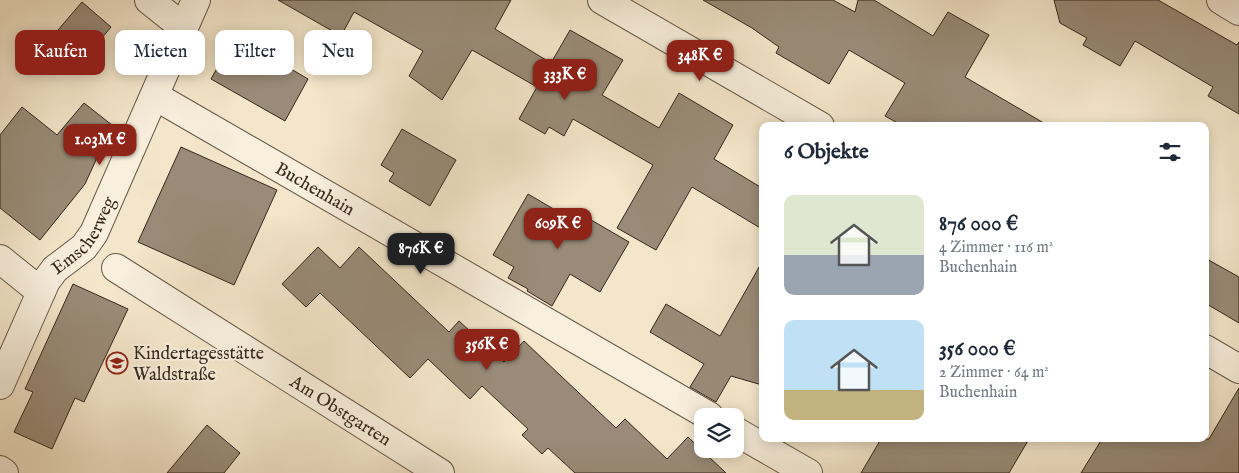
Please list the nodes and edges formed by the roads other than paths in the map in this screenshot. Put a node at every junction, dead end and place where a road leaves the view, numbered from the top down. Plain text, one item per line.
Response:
1 (149, 0) edge
2 (196, 0) edge
3 (602, 0) edge
4 (1221, 0) edge
5 (1239, 11) edge
6 (184, 28) junction
7 (155, 96) junction
8 (813, 122) edge
9 (0, 259) edge
10 (116, 268) dead end
11 (41, 292) junction
12 (1209, 351) edge
13 (1239, 369) edge
14 (0, 385) edge
15 (695, 408) edge
16 (744, 436) edge
17 (0, 470) edge
18 (4, 473) edge
19 (440, 473) edge
20 (808, 473) edge

1 - 6 street
2 - 6 street, Emscherweg
3 - 8 street
4 - 5 street
6 - 7 street, Emscherweg
7 - 11 street, Emscherweg
7 - 15 street, Buchenhain
9 - 11 street
10 - 19 street, Am Obstgarten
11 - 14 street, Emscherweg
12 - 13 street
16 - 20 street
17 - 18 street

